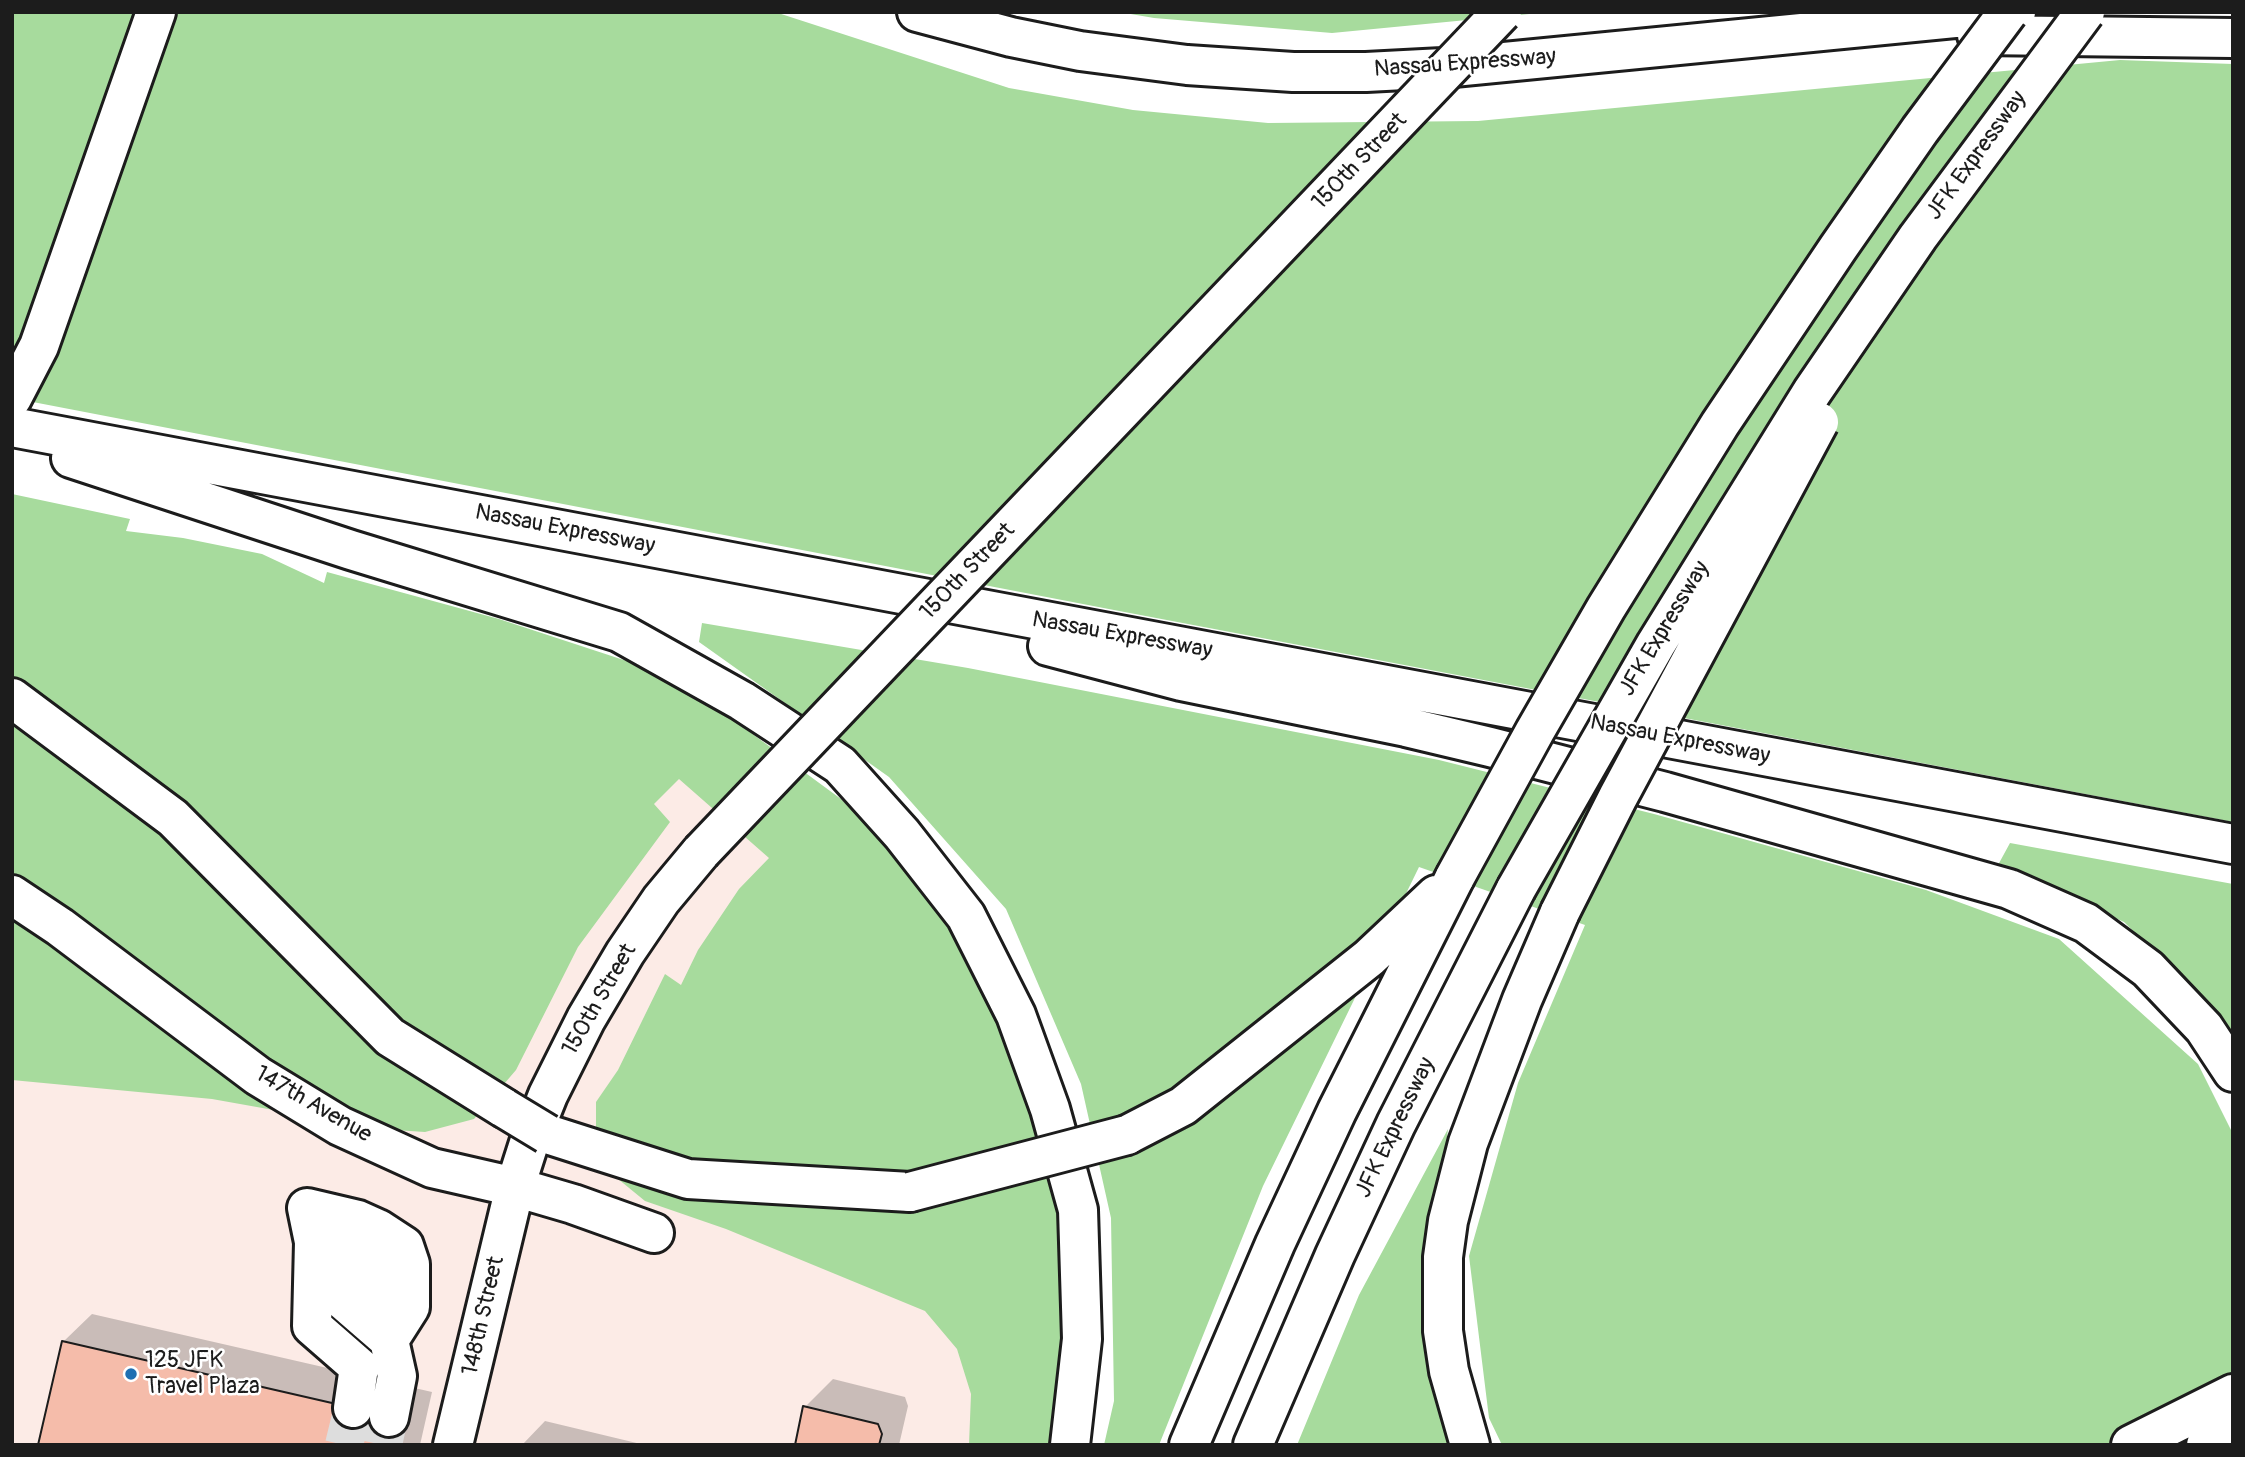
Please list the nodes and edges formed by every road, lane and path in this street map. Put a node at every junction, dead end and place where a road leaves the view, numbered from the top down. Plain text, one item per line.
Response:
1 (156, 12) edge
2 (917, 12) edge
3 (1502, 12) edge
4 (2008, 12) edge
5 (2016, 12) edge
6 (2085, 12) edge
7 (1793, 34) junction
8 (2233, 37) edge
9 (1918, 236) junction
10 (12, 398) edge
11 (12, 427) edge
12 (12, 439) edge
13 (704, 556) junction
14 (12, 698) edge
15 (2233, 844) edge
16 (1455, 877) junction
17 (12, 895) edge
18 (2233, 1072) edge
19 (515, 1187) junction
20 (654, 1233) dead end
21 (389, 1340) joint
22 (2233, 1394) edge
23 (2233, 1434) edge
24 (453, 1445) edge
25 (1070, 1445) edge
26 (1189, 1445) edge
27 (1253, 1445) edge
28 (1470, 1445) edge
29 (2131, 1445) edge
30 (2206, 1445) edge

1 - 10 main road
2 - 7 main road, Nassau Expressway
3 - 19 main road, 150th Street, bridge
4 - 16 main road, bridge
5 - 7 main road, Nassau Expressway
6 - 9 main road, JFK Expressway, bridge
7 - 8 main road
9 - 27 main road, JFK Expressway, bridge
9 - 28 main road, bridge
11 - 13 main road, Nassau Expressway
12 - 25 main road
13 - 15 main road, Nassau Expressway
13 - 18 main road
14 - 16 main road, bridge
16 - 26 main road
17 - 19 main road, 147th Avenue
19 - 20 main road, 147th Avenue
19 - 24 main road, 148th Street
21 - 21 main road
22 - 29 main road
23 - 30 main road

